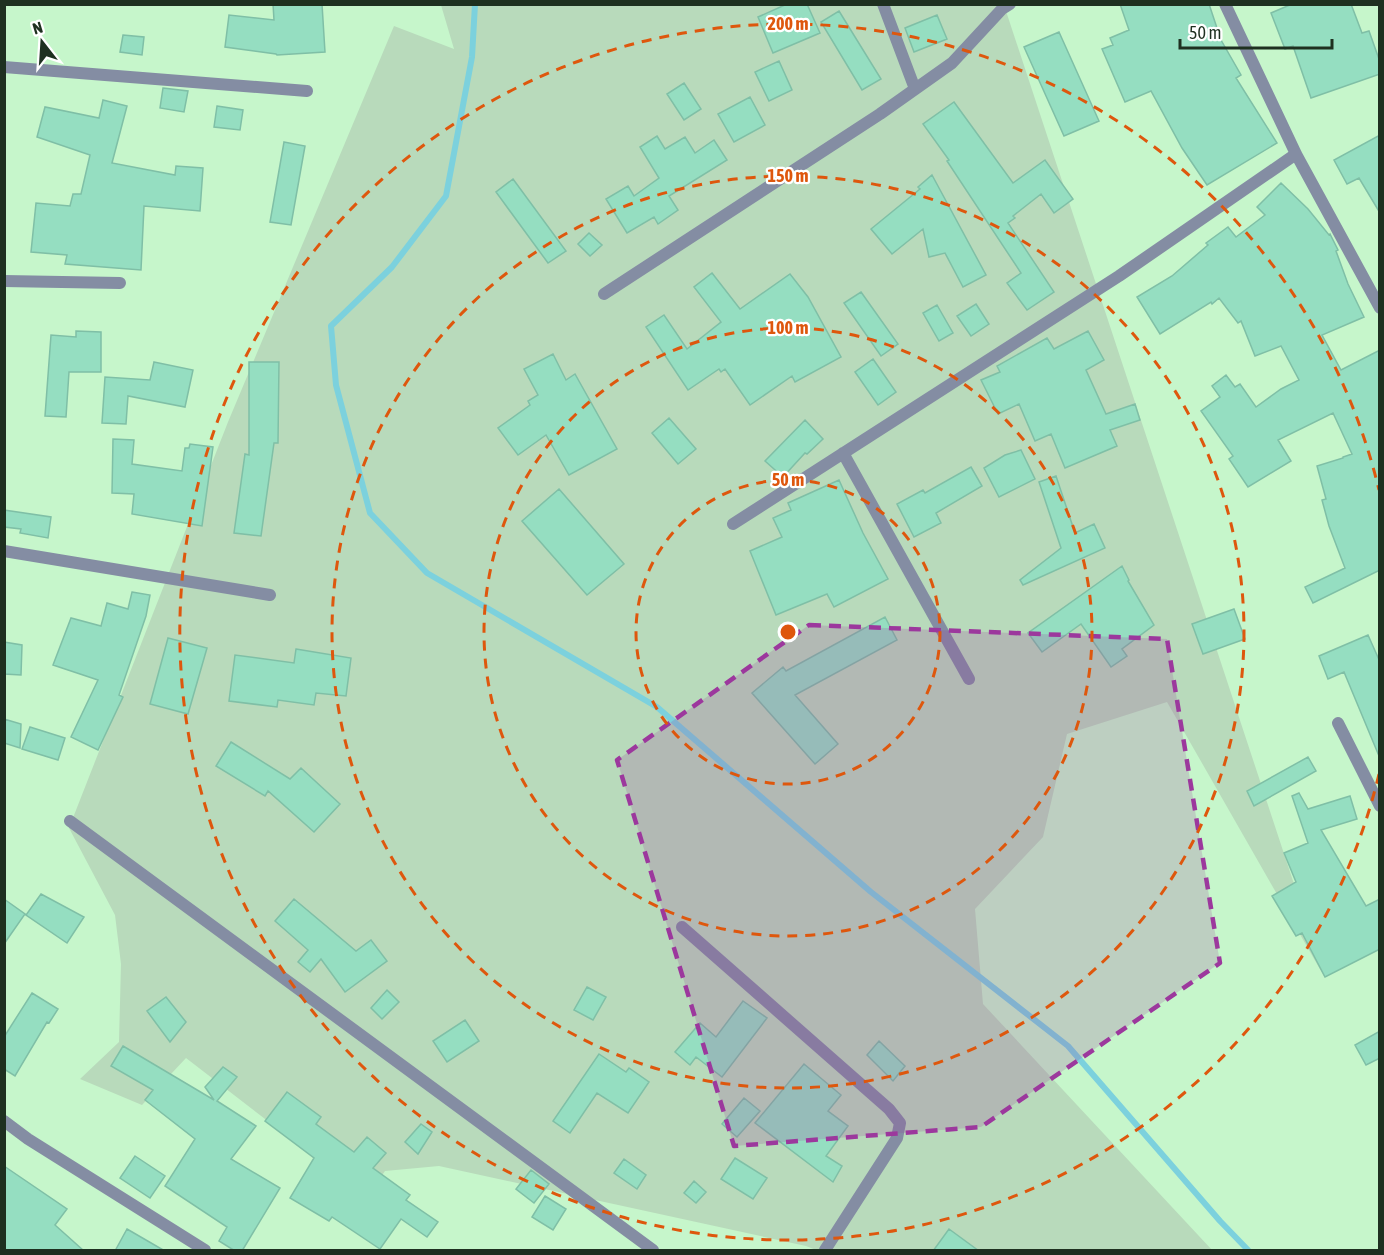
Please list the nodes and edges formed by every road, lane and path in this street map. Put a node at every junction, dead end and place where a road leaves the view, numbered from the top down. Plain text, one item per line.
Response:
1 (883, 4) edge
2 (1010, 4) edge
3 (1225, 4) edge
4 (4, 67) edge
5 (915, 89) junction
6 (307, 91) dead end
7 (1296, 154) junction
8 (4, 281) edge
9 (120, 283) dead end
10 (604, 294) dead end
11 (1380, 308) edge
12 (843, 453) junction
13 (733, 524) dead end
14 (4, 551) edge
15 (270, 595) dead end
16 (969, 678) dead end
17 (1338, 723) dead end
18 (1380, 806) edge
19 (70, 821) dead end
20 (682, 927) dead end
21 (4, 1121) edge
22 (205, 1251) edge
23 (653, 1251) edge
24 (825, 1251) edge

1 - 5 street
2 - 5 street
3 - 7 street
4 - 6 street
5 - 10 street
7 - 11 street
7 - 12 street
8 - 9 street
12 - 13 street
12 - 16 street
14 - 15 street
17 - 18 street
19 - 23 street
20 - 24 street
21 - 22 street

